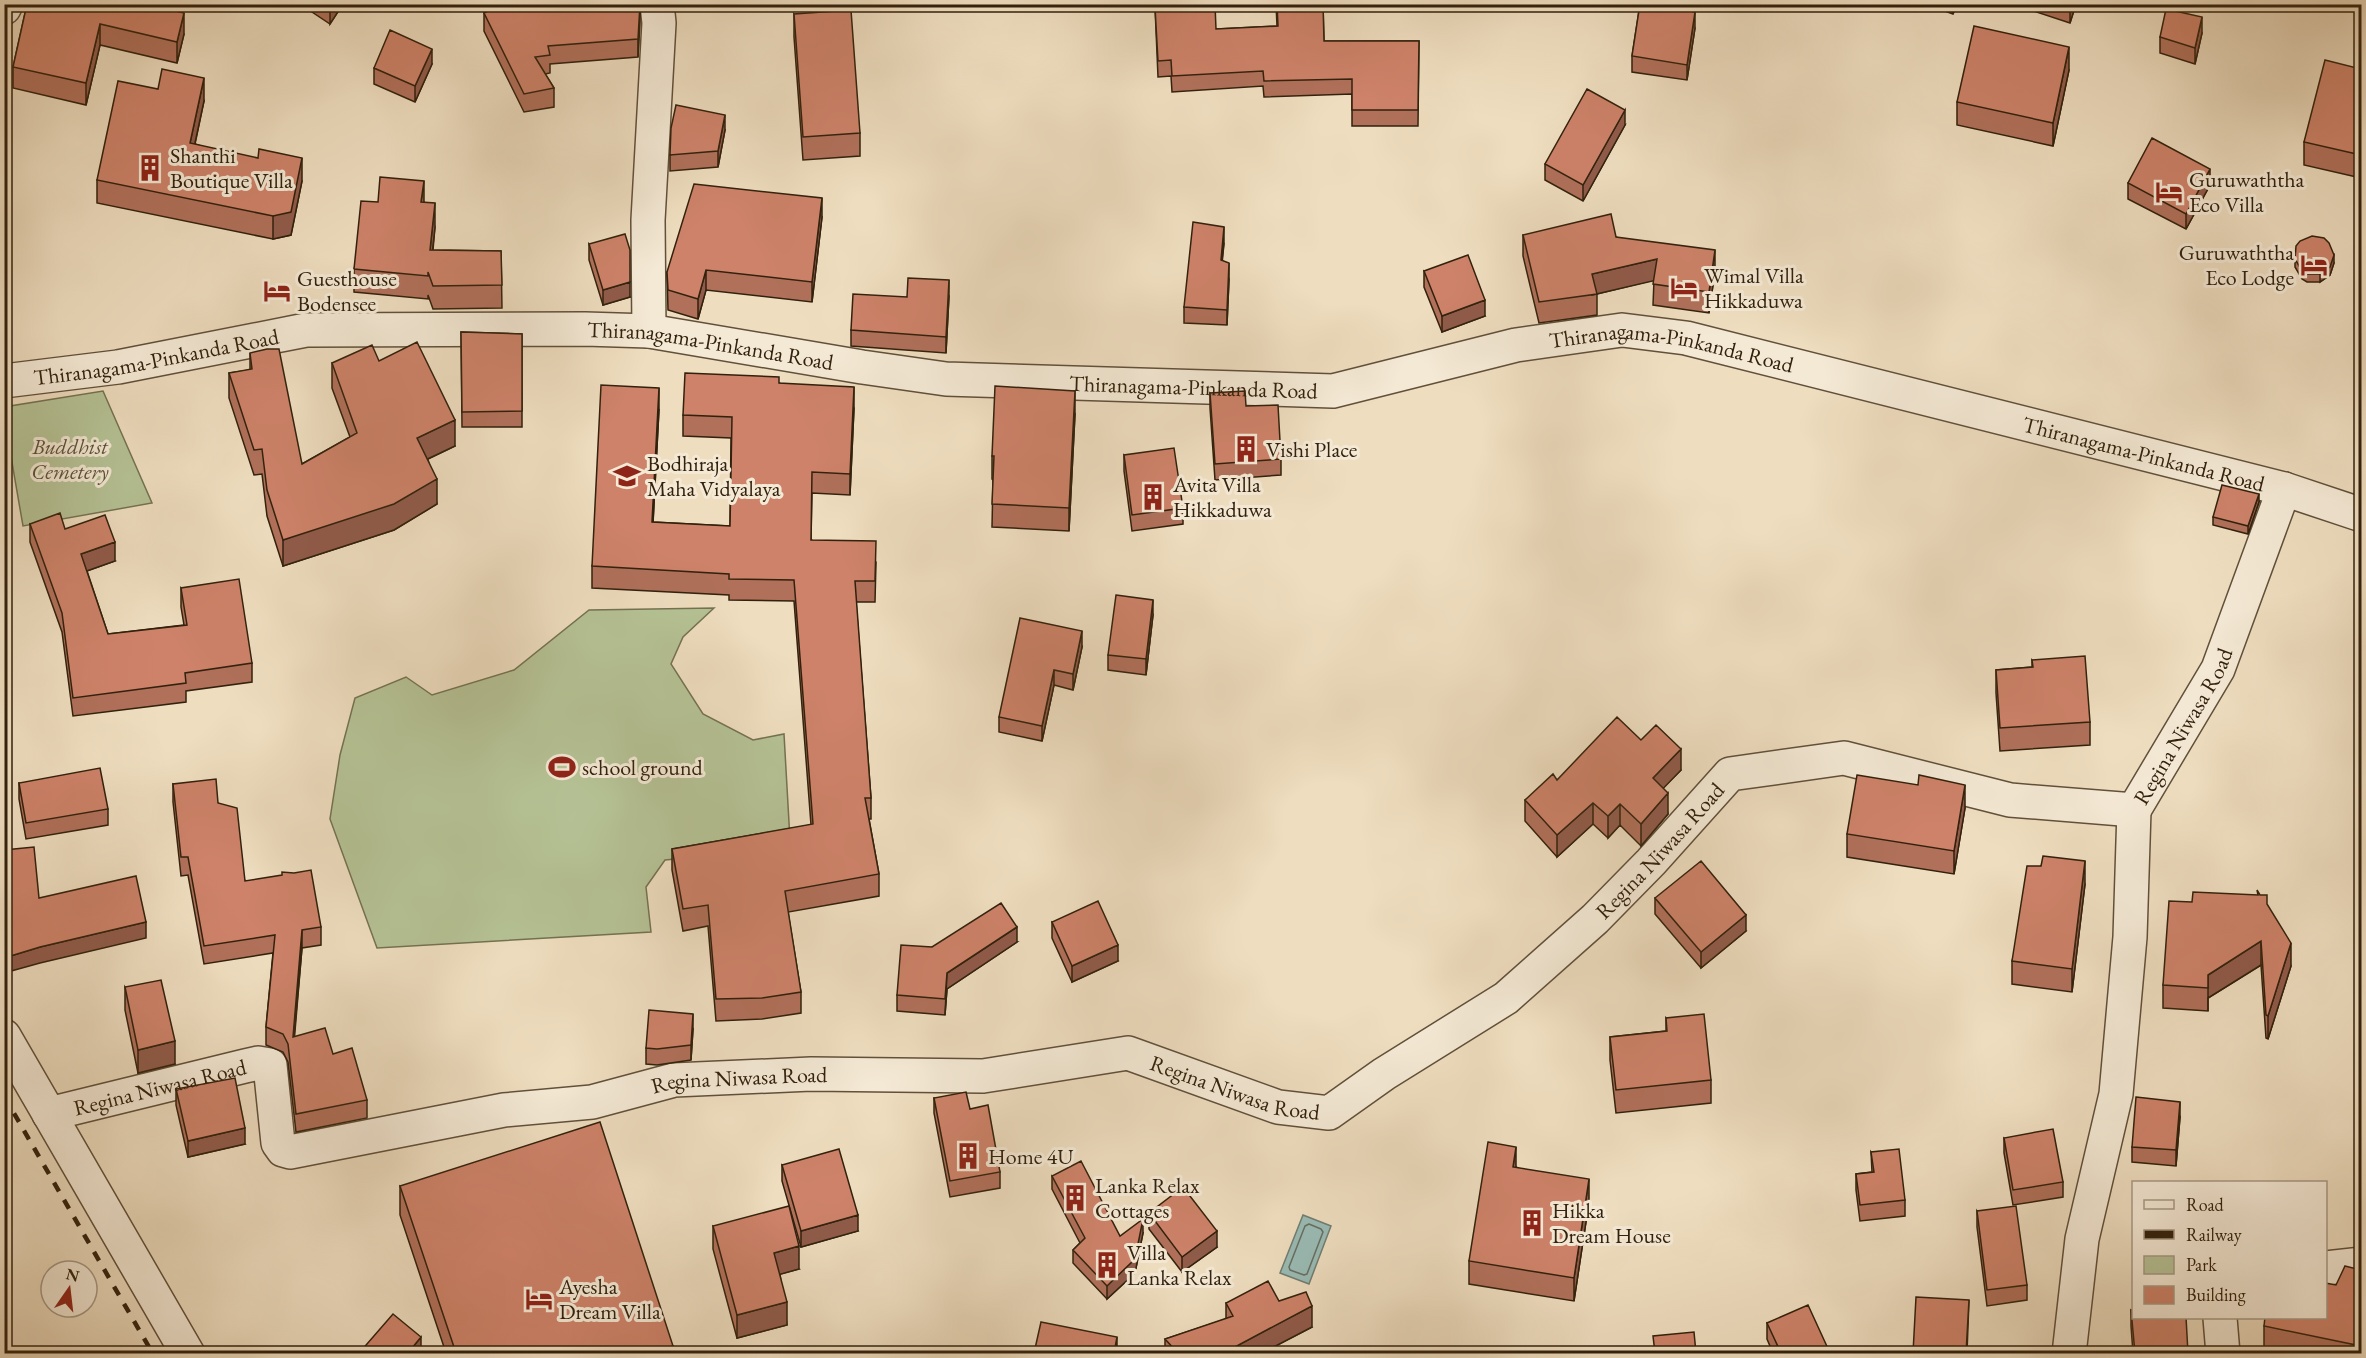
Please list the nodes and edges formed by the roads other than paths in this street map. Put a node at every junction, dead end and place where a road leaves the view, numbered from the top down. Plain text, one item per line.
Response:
1 (657, 4) edge
2 (650, 332) junction
3 (4, 381) edge
4 (2284, 489) junction
5 (2361, 515) edge
6 (2134, 810) junction
7 (4, 1036) edge
8 (49, 1114) junction
9 (2361, 1264) edge
10 (2327, 1268) edge
11 (2220, 1319) edge
12 (188, 1353) edge
13 (2069, 1353) edge
14 (2223, 1353) edge

1 - 2 street
2 - 3 street, Thiranagama-Pinkanda Road
2 - 4 street, Thiranagama-Pinkanda Road
4 - 5 street, Thiranagama-Pinkanda Road
4 - 6 street, Regina Niwasa Road
6 - 8 street, Regina Niwasa Road
6 - 13 street
7 - 8 street
8 - 12 street
9 - 10 street
11 - 14 street

